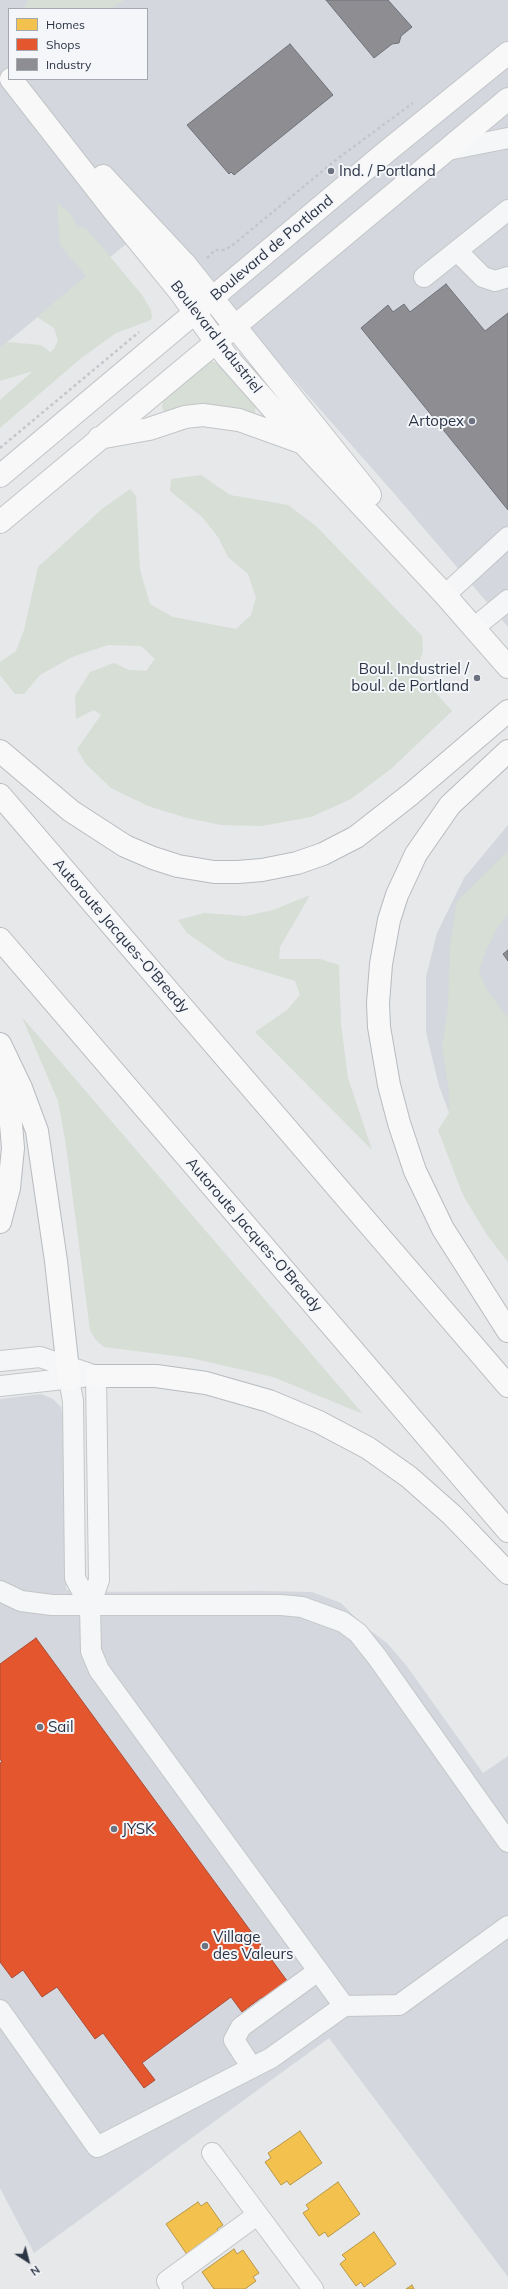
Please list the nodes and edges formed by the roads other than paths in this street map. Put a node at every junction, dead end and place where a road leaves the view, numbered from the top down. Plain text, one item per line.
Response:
1 (508, 53) edge
2 (13, 80) edge
3 (14, 80) edge
4 (508, 99) edge
5 (508, 138) edge
6 (448, 150) junction
7 (508, 210) edge
8 (457, 250) junction
9 (424, 277) dead end
10 (508, 277) edge
11 (212, 298) junction
12 (196, 312) junction
13 (234, 327) junction
14 (216, 341) junction
15 (98, 438) junction
16 (303, 443) junction
17 (0, 476) edge
18 (0, 522) edge
19 (508, 537) edge
20 (446, 594) junction
21 (508, 600) edge
22 (471, 623) junction
23 (508, 667) edge
24 (508, 711) edge
25 (0, 751) edge
26 (508, 751) edge
27 (0, 795) edge
28 (0, 939) edge
29 (0, 1044) edge
30 (0, 1068) edge
31 (0, 1222) edge
32 (508, 1331) edge
33 (0, 1361) edge
34 (68, 1372) junction
35 (96, 1376) junction
36 (0, 1386) edge
37 (508, 1386) edge
38 (508, 1531) edge
39 (508, 1573) edge
40 (0, 1590) edge
41 (90, 1606) junction
42 (508, 1842) edge
43 (508, 1926) edge
44 (318, 1971) junction
45 (344, 2006) junction
46 (0, 2010) edge
47 (252, 2068) junction
48 (212, 2153) dead end
49 (257, 2215) junction
50 (173, 2289) edge
51 (313, 2289) edge

1 - 11 main road, Boulevard de Portland
2 - 12 main road, Boulevard Industriel
3 - 11 main road, Boulevard Industriel
4 - 6 main road
5 - 6 street
6 - 13 main road
7 - 8 street
8 - 9 street
8 - 10 street
11 - 12 main road, Boulevard de Portland
11 - 13 main road, Boulevard Industriel
12 - 14 main road, Boulevard Industriel
12 - 17 main road, Boulevard de Portland
13 - 14 main road
13 - 20 main road, Boulevard Industriel
14 - 15 main road
14 - 16 main road, Boulevard Industriel
15 - 16 main road
15 - 18 main road
16 - 20 main road, Boulevard Industriel
19 - 20 street
20 - 22 main road, Boulevard Industriel
21 - 22 street
22 - 23 main road, Boulevard Industriel
24 - 25 main road
26 - 32 main road
27 - 37 main road, Autoroute Jacques-O'Bready
28 - 38 main road, Autoroute Jacques-O'Bready
29 - 34 main road
30 - 31 main road
33 - 34 street
34 - 35 street
34 - 36 street
34 - 41 street
35 - 39 main road
35 - 41 street
40 - 41 street
41 - 42 street
41 - 44 street
43 - 45 street
44 - 45 street
44 - 47 street
45 - 47 street
46 - 47 street
48 - 49 street
49 - 50 street
49 - 51 street

